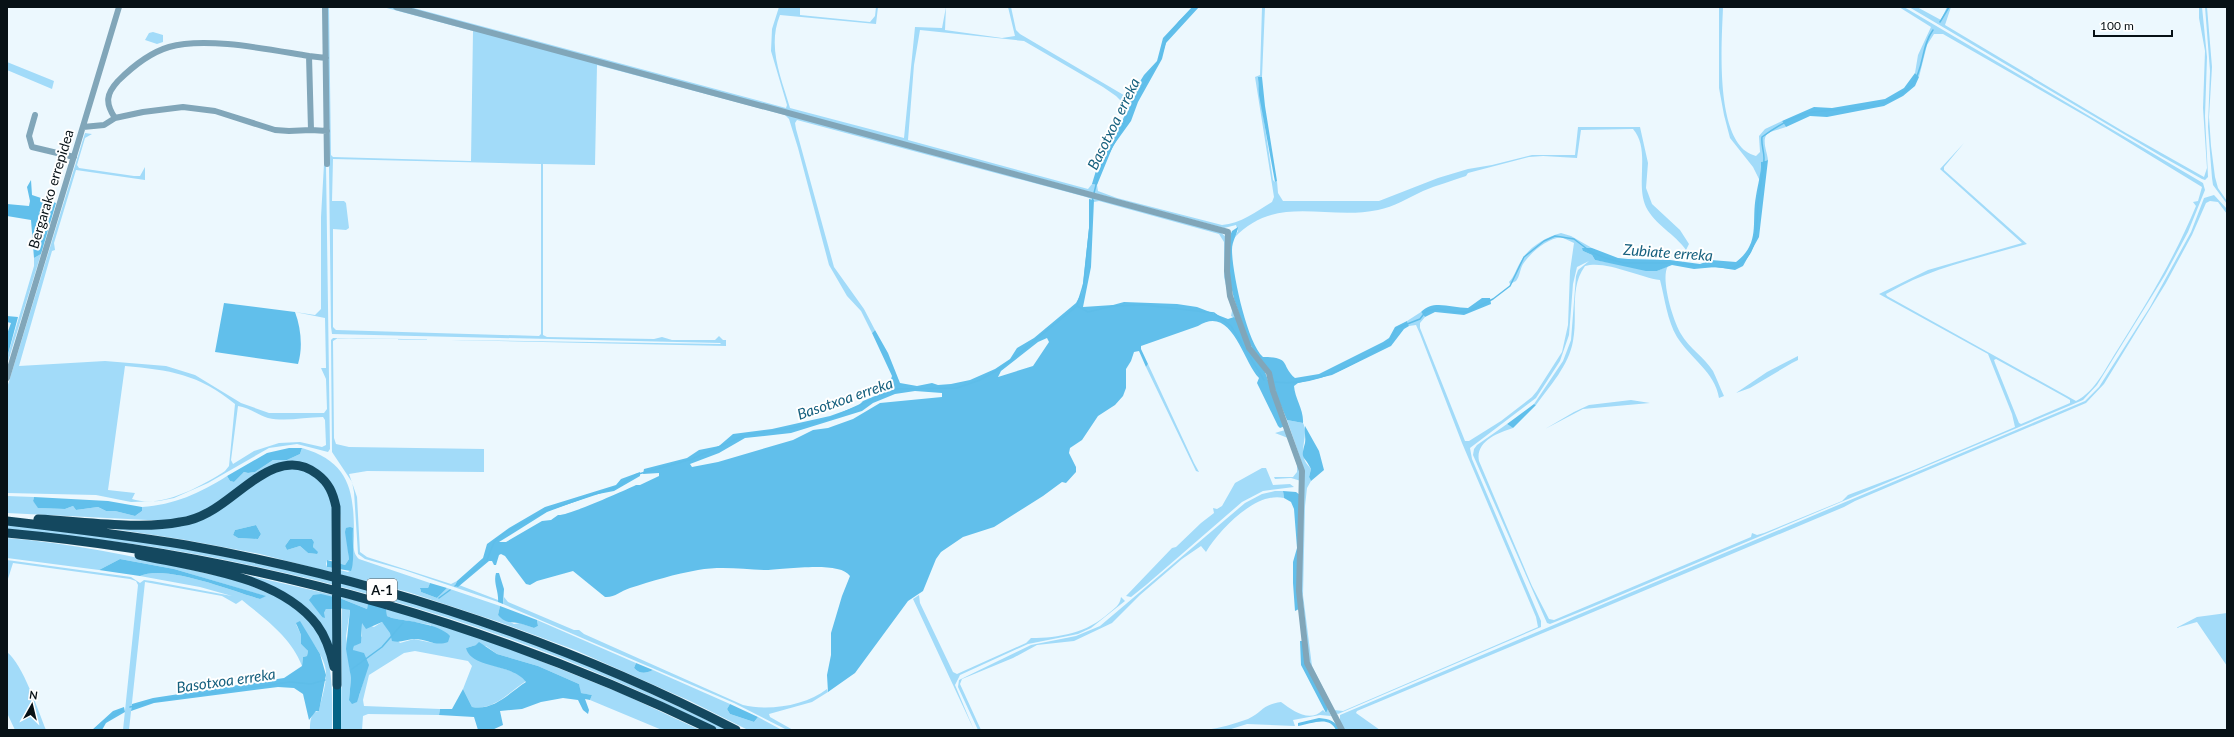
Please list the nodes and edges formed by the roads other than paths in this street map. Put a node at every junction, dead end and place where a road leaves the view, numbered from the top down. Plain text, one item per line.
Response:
1 (119, 7) edge
2 (326, 7) edge
3 (396, 7) edge
4 (309, 56) junction
5 (326, 58) junction
6 (35, 116) dead end
7 (115, 118) junction
8 (83, 127) junction
9 (311, 130) junction
10 (327, 131) junction
11 (74, 157) junction
12 (328, 164) dead end
13 (7, 378) edge
14 (7, 520) edge
15 (7, 533) edge
16 (69, 539) junction
17 (336, 685) junction
18 (1341, 727) edge
19 (337, 730) edge
20 (712, 730) edge
21 (736, 730) edge

1 - 8 street, Bergarako errepidea
2 - 5 street
3 - 18 street
4 - 5 street
4 - 7 street
4 - 9 street
5 - 10 street
6 - 11 street
7 - 8 street
7 - 9 street
8 - 11 street, Bergarako errepidea
9 - 10 street
10 - 12 street
11 - 13 street, Bergarako errepidea
14 - 17 highway
14 - 21 highway, A-1
15 - 16 highway, A-1
16 - 17 highway
16 - 20 highway, A-1
17 - 19 main road

